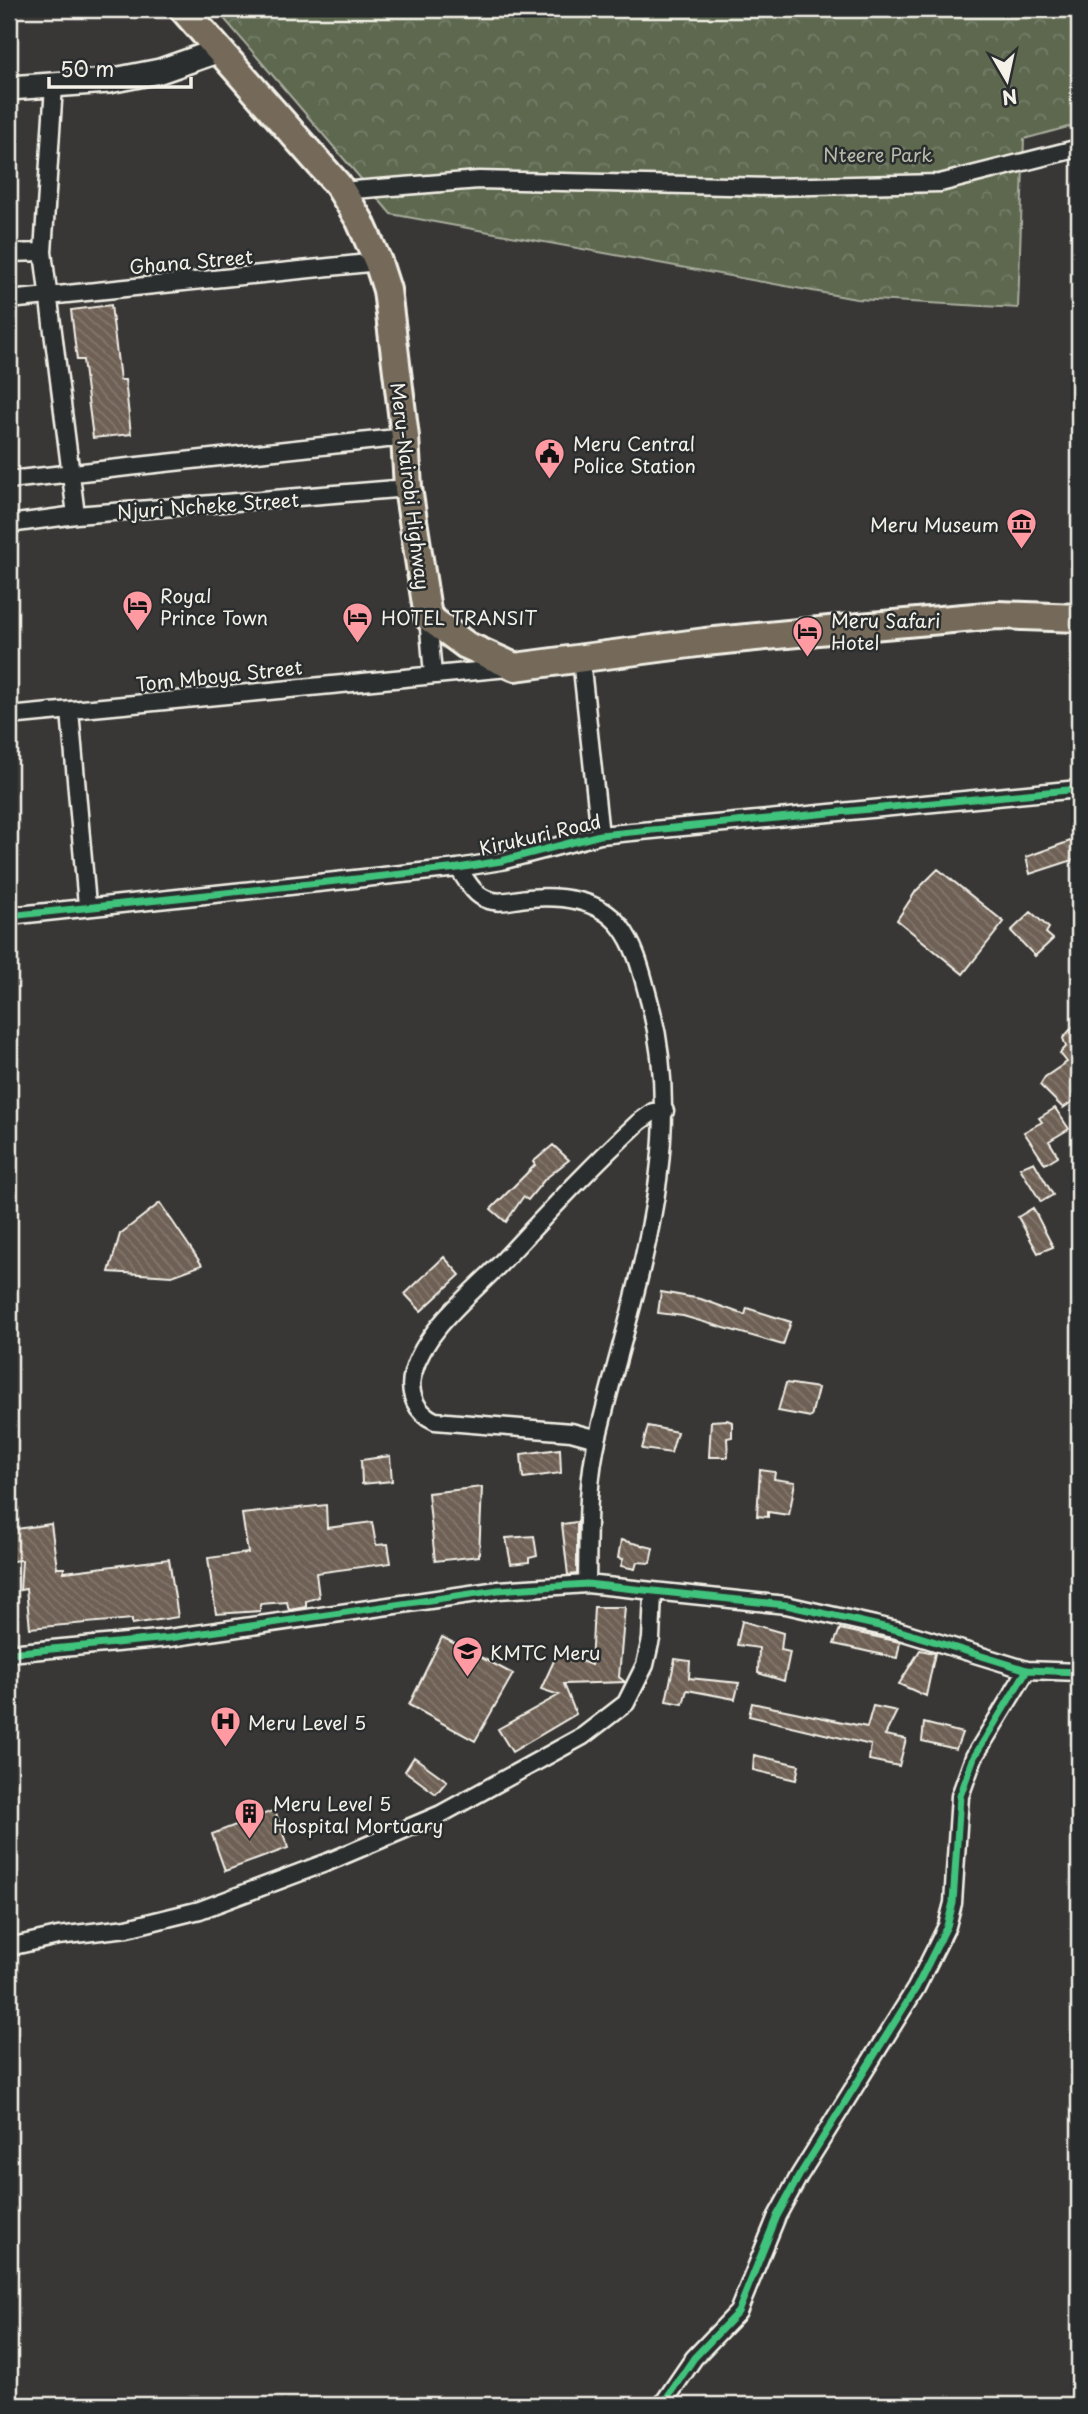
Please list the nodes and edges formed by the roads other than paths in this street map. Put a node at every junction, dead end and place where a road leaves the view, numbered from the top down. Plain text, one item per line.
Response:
1 (183, 9) edge
2 (220, 50) junction
3 (54, 86) junction
4 (9, 88) edge
5 (1079, 148) edge
6 (341, 191) junction
7 (43, 252) junction
8 (9, 253) edge
9 (378, 262) junction
10 (47, 296) junction
11 (9, 300) edge
12 (405, 437) junction
13 (71, 472) junction
14 (9, 480) edge
15 (408, 488) junction
16 (76, 515) junction
17 (9, 524) edge
18 (428, 617) junction
19 (1079, 618) edge
20 (581, 659) junction
21 (514, 667) junction
22 (433, 675) junction
23 (70, 711) junction
24 (9, 716) edge
25 (1079, 789) edge
26 (600, 835) junction
27 (458, 868) junction
28 (87, 905) junction
29 (9, 916) edge
30 (665, 1111) junction
31 (597, 1438) junction
32 (587, 1584) junction
33 (653, 1593) junction
34 (9, 1653) edge
35 (1027, 1670) junction
36 (1079, 1672) edge
37 (9, 1947) edge
38 (662, 2405) edge

1 - 2 highway, Meru-Nairobi Highway
2 - 3 main road
2 - 6 highway, Meru-Nairobi Highway
3 - 4 main road
3 - 7 street
5 - 6 street
6 - 9 highway, Meru-Nairobi Highway
7 - 8 street
7 - 10 street
9 - 10 street, Ghana Street
9 - 12 highway, Meru-Nairobi Highway
10 - 11 street, Ghana Street
10 - 13 street
12 - 13 street
12 - 15 highway, Meru-Nairobi Highway
13 - 14 street
13 - 16 street
15 - 16 street, Njuri Ncheke Street
15 - 18 highway, Meru-Nairobi Highway
16 - 17 street, Njuri Ncheke Street
18 - 21 highway, Meru-Nairobi Highway
18 - 22 street
19 - 20 highway
20 - 21 highway
20 - 26 street
21 - 22 street, Tom Mboya Street
22 - 23 street, Tom Mboya Street
23 - 24 street, Tom Mboya Street
23 - 28 street
25 - 26 street, Kirukuri Road
26 - 27 street, Kirukuri Road
27 - 28 street, Kirukuri Road
27 - 30 street
28 - 29 street, Kirukuri Road
30 - 31 street
30 - 31 street
31 - 32 street
32 - 33 street
32 - 34 street
33 - 35 street
33 - 37 street
35 - 36 street
35 - 38 street

